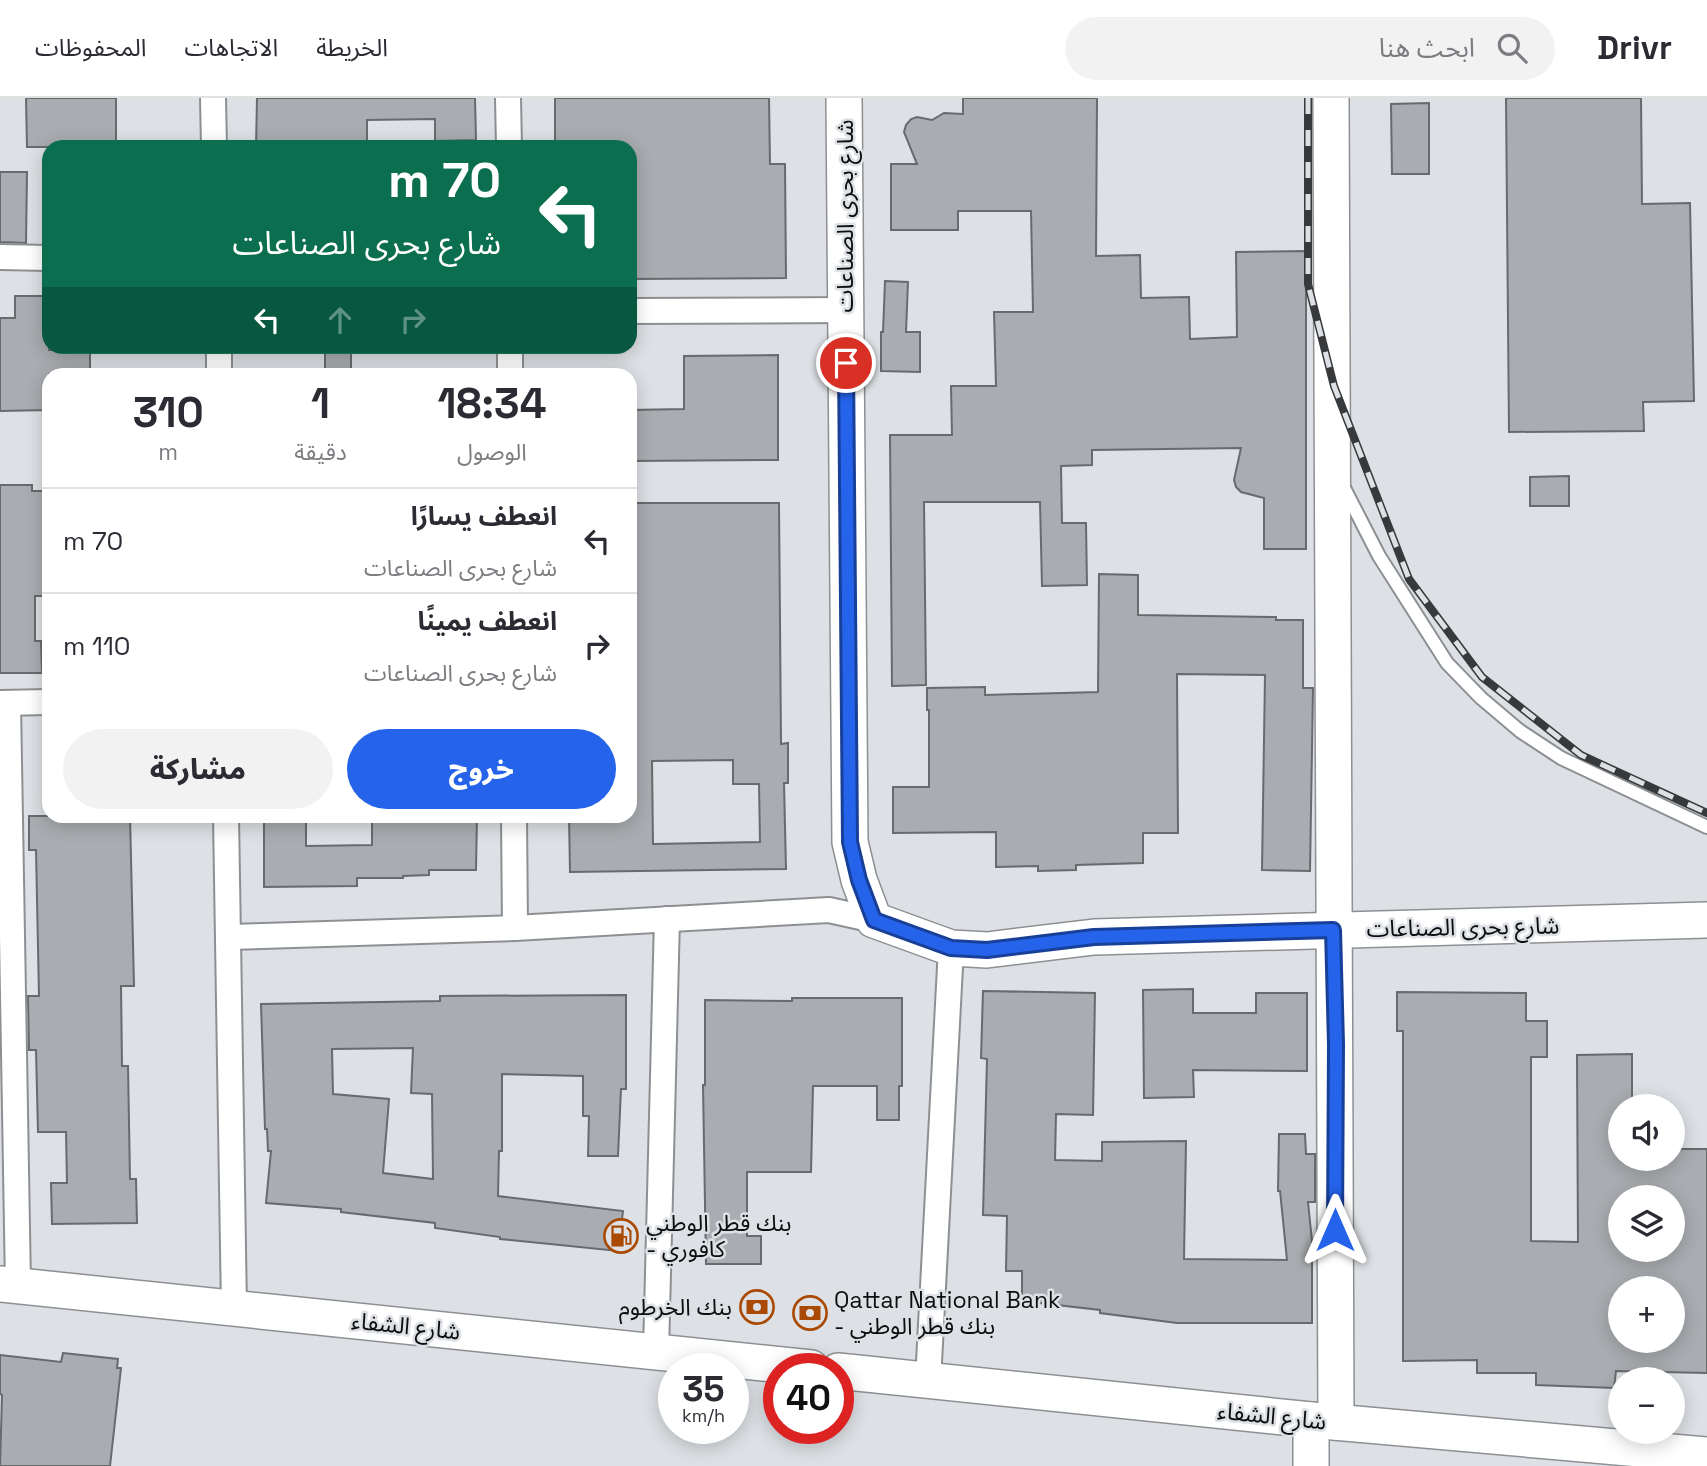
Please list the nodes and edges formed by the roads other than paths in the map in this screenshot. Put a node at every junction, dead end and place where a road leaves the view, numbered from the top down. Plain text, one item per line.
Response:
1 (214, 98) edge
2 (508, 98) edge
3 (844, 98) edge
4 (1331, 98) edge
5 (214, 140) edge
6 (509, 140) edge
7 (0, 257) edge
8 (42, 258) edge
9 (846, 310) junction
10 (637, 311) edge
11 (1334, 469) junction
12 (42, 702) edge
13 (4, 703) edge
14 (226, 823) edge
15 (514, 823) edge
16 (1707, 827) edge
17 (667, 919) junction
18 (874, 920) junction
19 (1707, 920) edge
20 (516, 928) junction
21 (1333, 930) junction
22 (229, 937) junction
23 (951, 948) junction
24 (9, 1285) edge
25 (234, 1309) junction
26 (656, 1352) junction
27 (763, 1363) edge
28 (854, 1373) edge
29 (928, 1381) junction
30 (1324, 1421) junction
31 (1707, 1455) edge
32 (1311, 1466) edge

1 - 5 street
2 - 6 street
3 - 9 street, شارع بحرى الصناعات
4 - 11 street
7 - 8 street
9 - 10 street
9 - 18 street, شارع بحرى الصناعات
11 - 16 lane
11 - 21 street
12 - 13 street
13 - 24 street
14 - 22 street
15 - 20 street
17 - 18 street
17 - 20 street
17 - 26 street
18 - 23 street, شارع بحرى الصناعات
19 - 21 street, شارع بحرى الصناعات
20 - 22 street
21 - 23 street, شارع بحرى الصناعات
21 - 30 street
22 - 25 street
23 - 29 street
24 - 25 street, شارع الشفاء
25 - 26 street, شارع الشفاء
26 - 27 street, شارع الشفاء
28 - 29 street, شارع الشفاء
29 - 30 street, شارع الشفاء
30 - 31 street, شارع الشفاء
30 - 32 street

